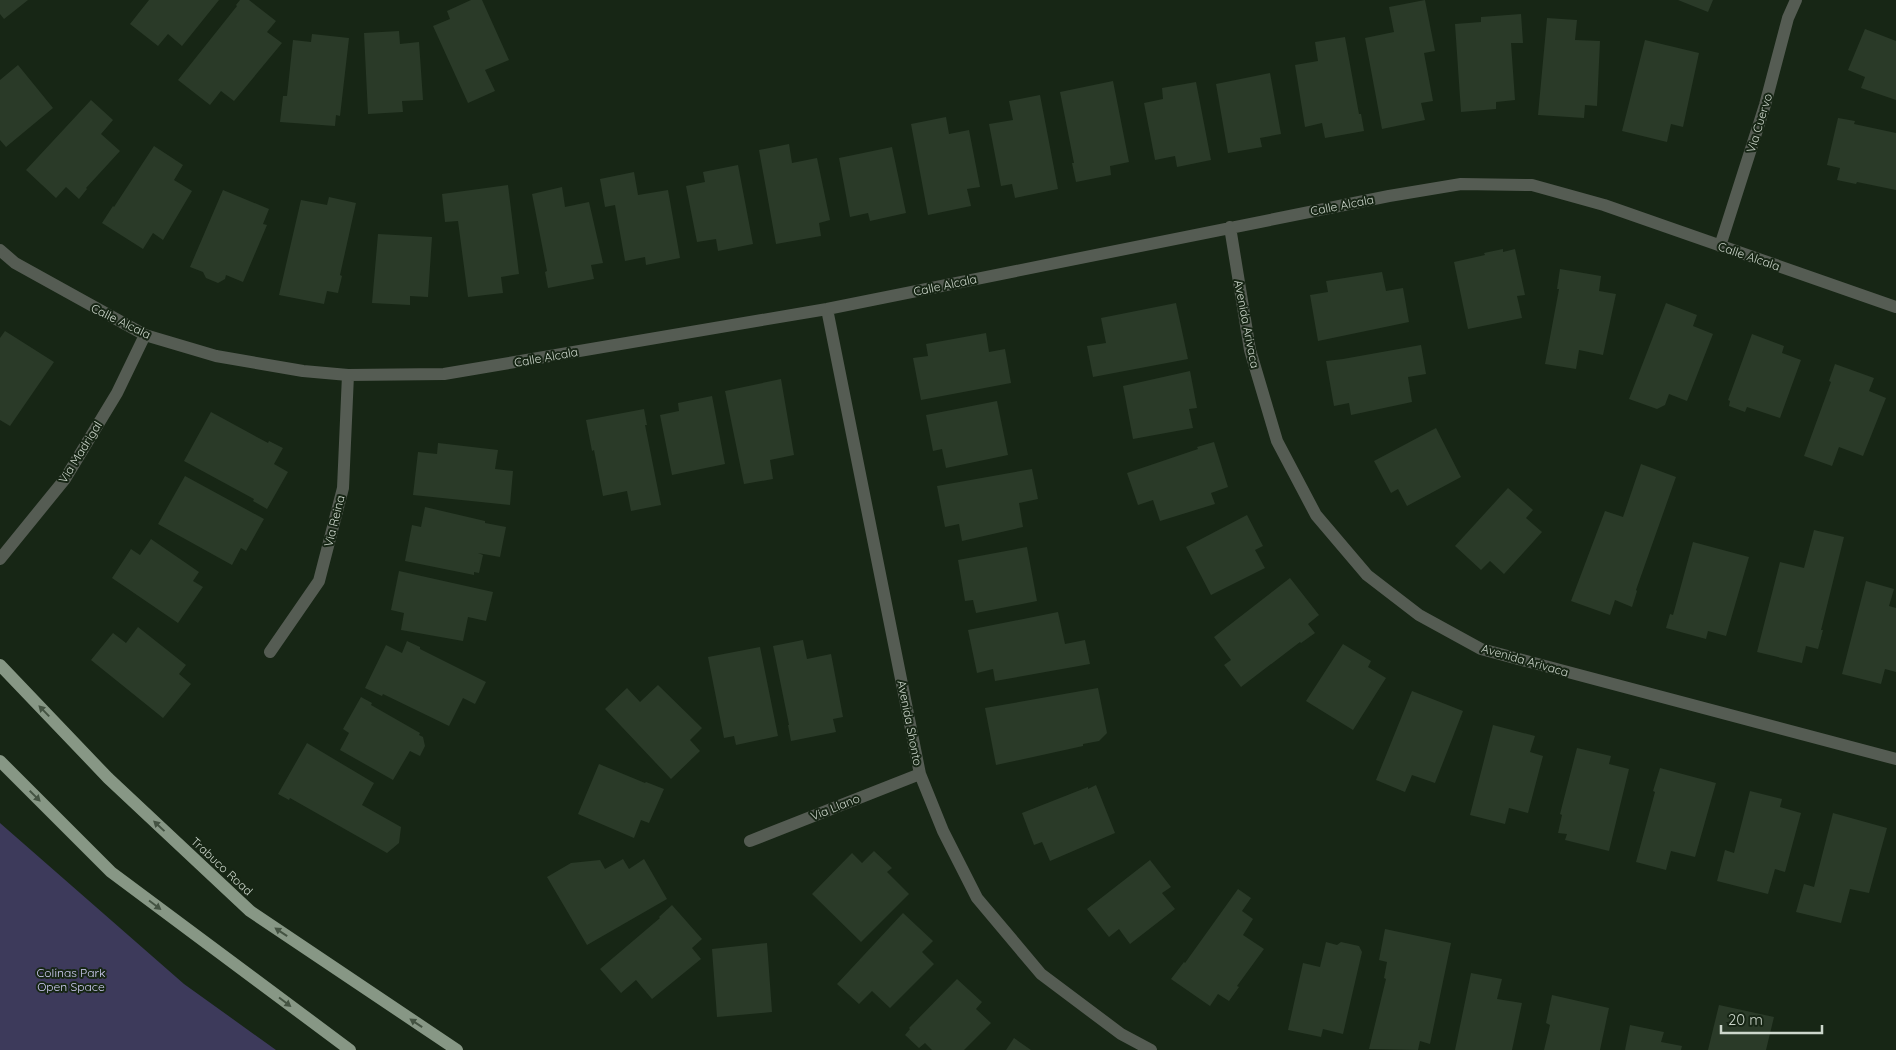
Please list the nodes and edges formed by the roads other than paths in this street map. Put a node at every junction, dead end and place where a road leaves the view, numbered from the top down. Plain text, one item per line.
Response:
1 (1796, 0) edge
2 (1230, 227) junction
3 (1720, 246) junction
4 (0, 250) edge
5 (1896, 308) edge
6 (827, 309) junction
7 (145, 335) junction
8 (348, 375) junction
9 (0, 559) edge
10 (270, 652) dead end
11 (0, 665) edge
12 (1896, 759) edge
13 (0, 761) edge
14 (920, 774) junction
15 (750, 841) dead end
16 (350, 1050) edge
17 (457, 1050) edge
18 (1152, 1050) edge

1 - 3 street, Via Cuervo
2 - 3 street, Calle Alcala
2 - 6 street, Calle Alcala
2 - 12 street, Avenida Arivaca
3 - 5 street, Calle Alcala
4 - 7 street, Calle Alcala
6 - 8 street, Calle Alcala
6 - 14 street, Avenida Shonto
7 - 8 street, Calle Alcala
7 - 9 street, Via Madrigal
8 - 10 street, Via Reina
17 -> 11 main road, Trabuco Road
13 -> 16 main road
14 - 15 street, Via Llano
14 - 18 street, Avenida Shonto

